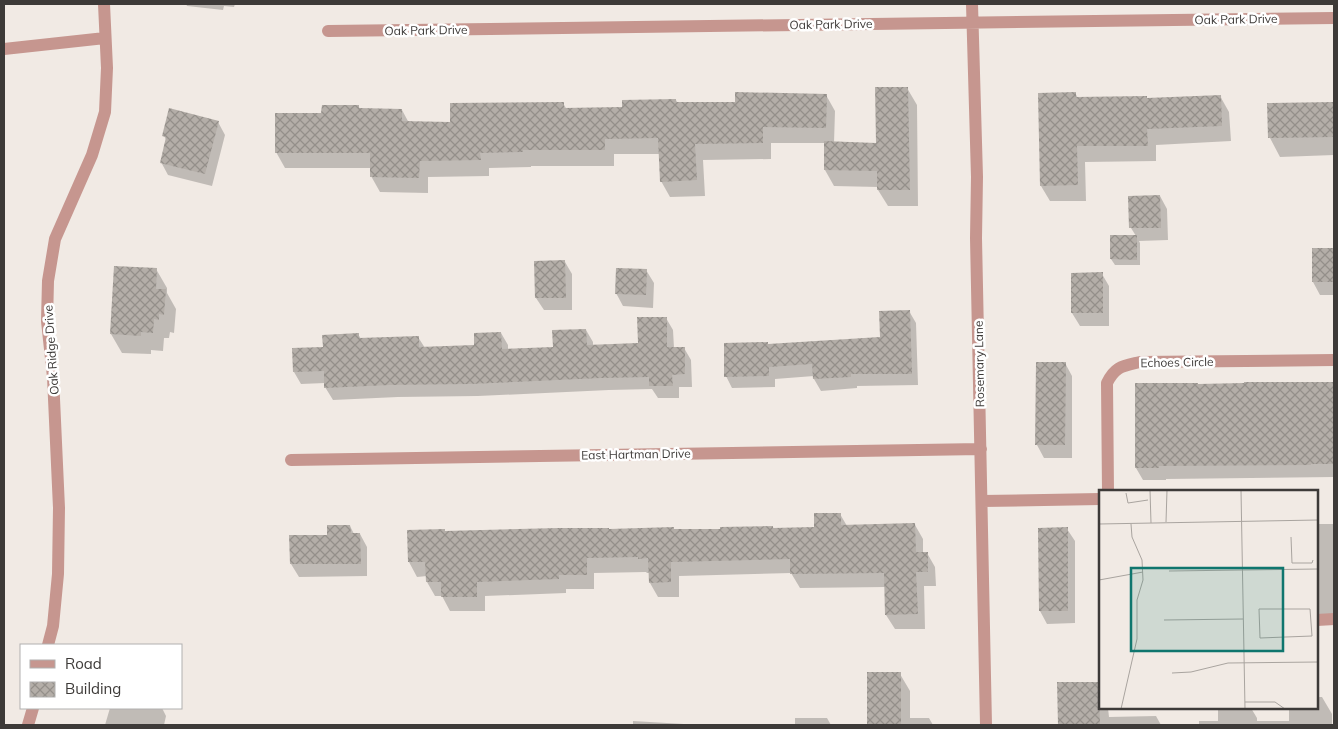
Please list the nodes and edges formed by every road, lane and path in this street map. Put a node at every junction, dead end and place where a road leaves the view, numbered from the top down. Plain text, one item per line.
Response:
1 (104, 4) edge
2 (972, 4) edge
3 (1334, 18) edge
4 (972, 23) junction
5 (328, 31) dead end
6 (105, 38) junction
7 (4, 49) edge
8 (1334, 360) edge
9 (981, 449) junction
10 (291, 460) dead end
11 (1108, 490) edge
12 (1099, 499) edge
13 (982, 501) junction
14 (1334, 619) edge
15 (1318, 620) edge
16 (48, 644) edge
17 (33, 709) edge
18 (28, 725) edge
19 (986, 725) edge

1 - 6 street, Oak Ridge Drive
2 - 4 street, Rosemary Lane
3 - 4 street, Oak Park Drive
4 - 5 street, Oak Park Drive
4 - 9 street, Rosemary Lane
6 - 7 street
6 - 16 street, Oak Ridge Drive
8 - 11 street, Echoes Circle
9 - 10 street, East Hartman Drive
9 - 13 street, Rosemary Lane
12 - 13 street
13 - 19 street, Rosemary Lane
14 - 15 street
17 - 18 street

